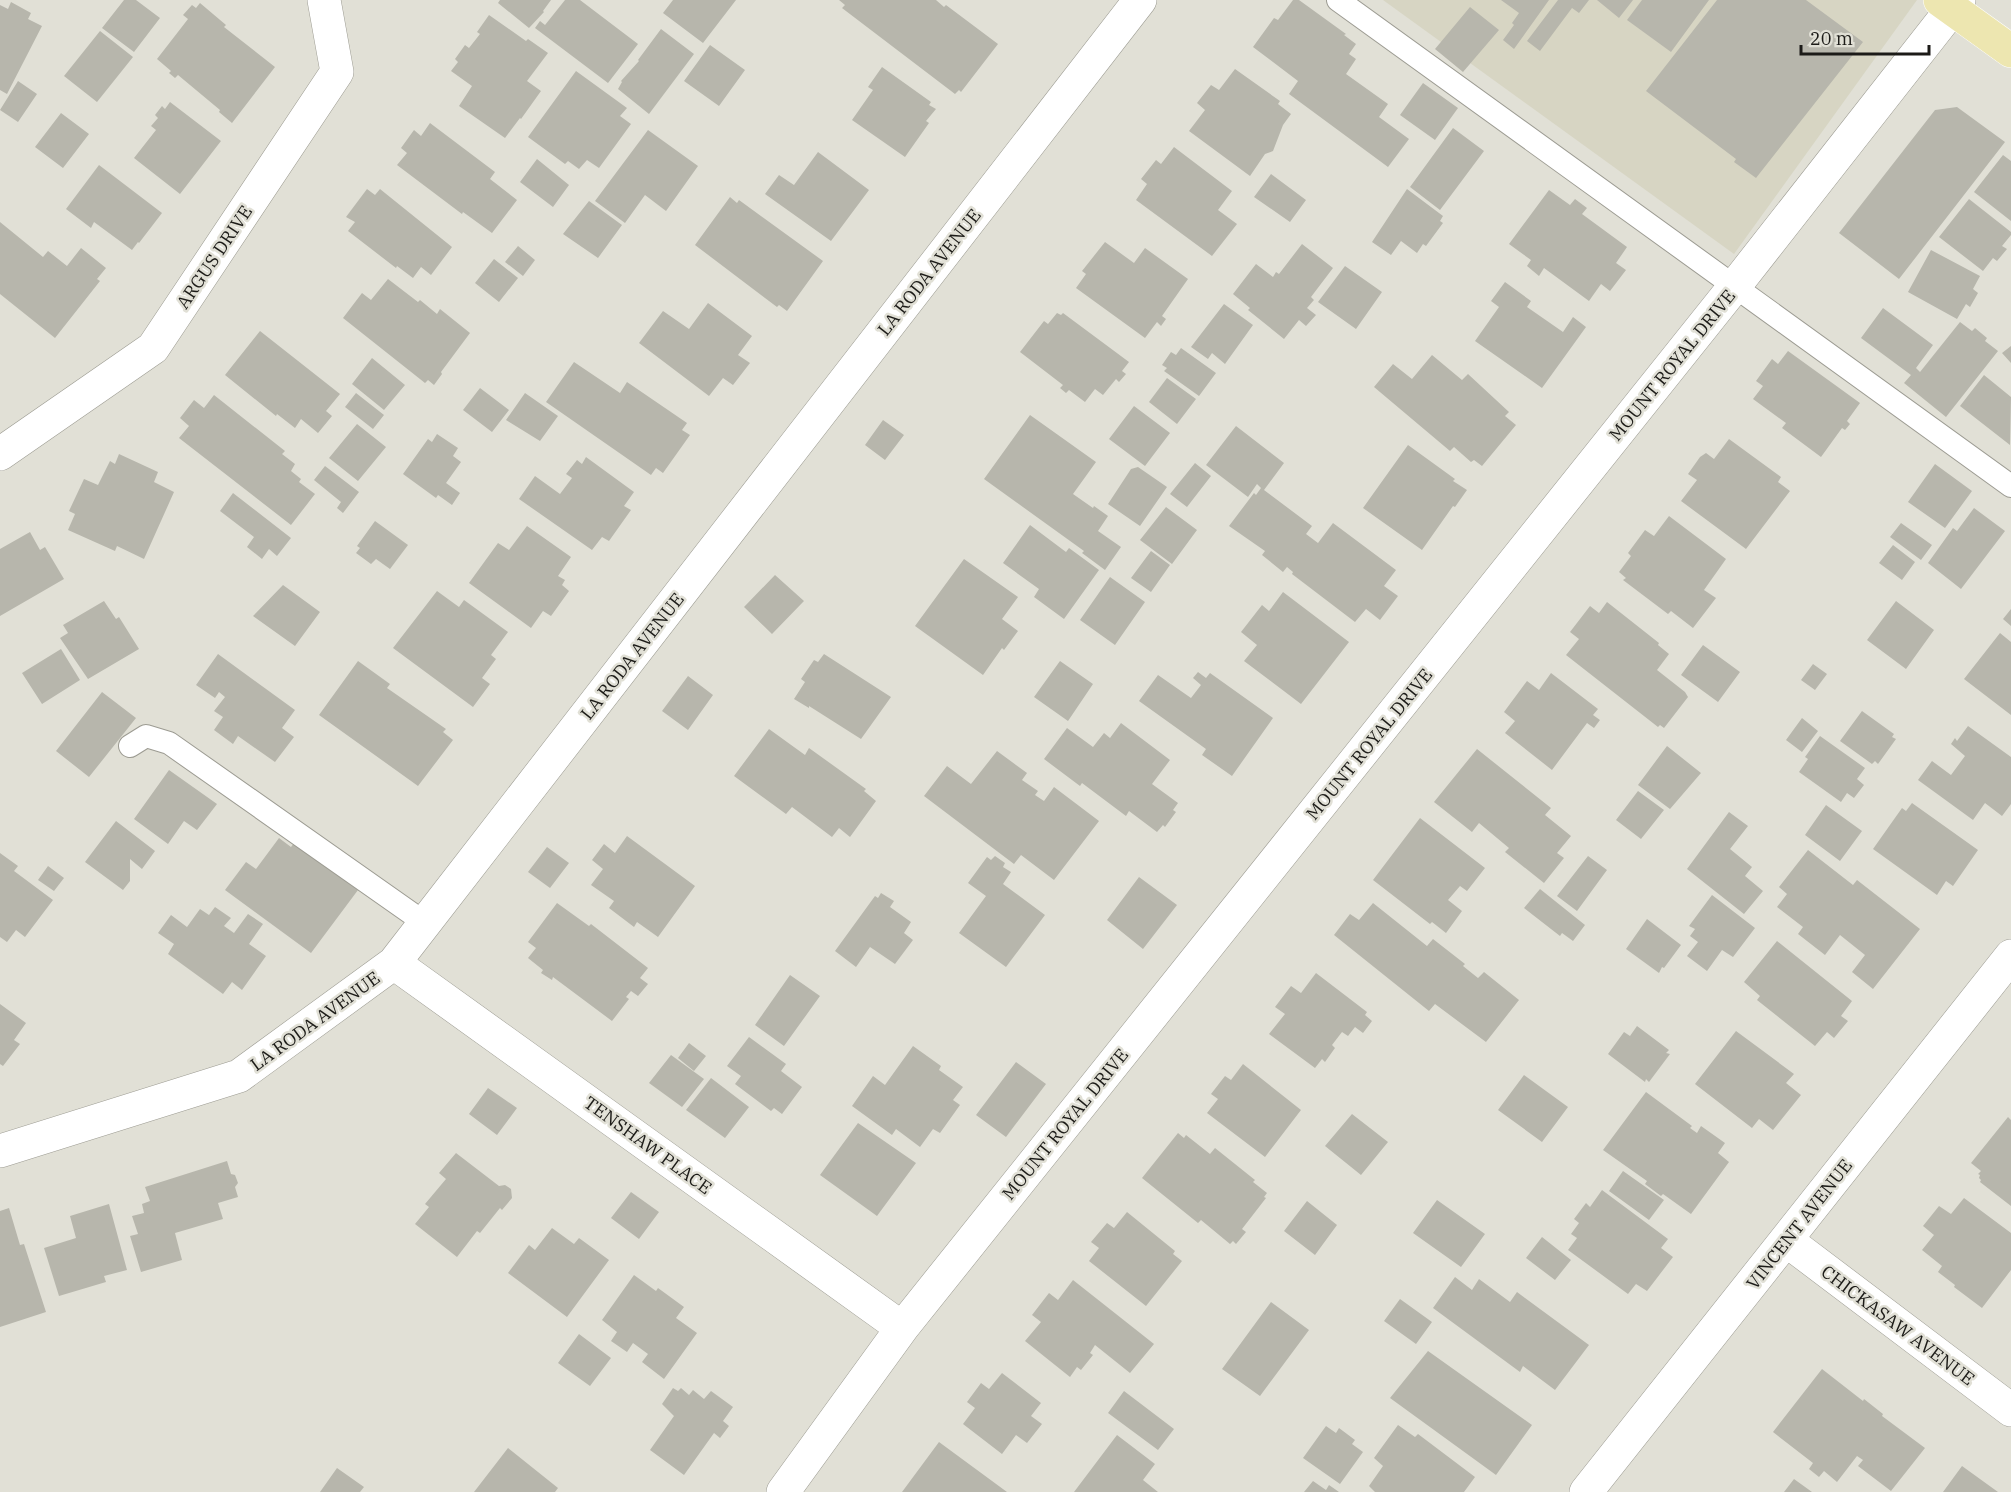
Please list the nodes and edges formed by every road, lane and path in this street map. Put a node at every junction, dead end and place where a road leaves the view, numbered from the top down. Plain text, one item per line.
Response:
1 (324, 0) edge
2 (1140, 0) edge
3 (1338, 0) edge
4 (1951, 3) edge
5 (2011, 51) edge
6 (1734, 287) junction
7 (0, 454) edge
8 (2011, 486) edge
9 (130, 746) dead end
10 (425, 923) junction
11 (2011, 956) edge
12 (394, 963) junction
13 (0, 1151) edge
14 (1786, 1240) junction
15 (902, 1328) junction
16 (2011, 1410) edge
17 (783, 1492) edge
18 (1586, 1492) edge

1 - 7 street, ARGUS DRIVE
2 - 10 street, LA RODA AVENUE
3 - 6 lane
4 - 5 main road
4 - 6 street, MOUNT ROYAL DRIVE
6 - 8 lane
6 - 15 street, MOUNT ROYAL DRIVE
9 - 10 lane
10 - 12 street, LA RODA AVENUE
11 - 14 street, VINCENT AVENUE
12 - 13 street, LA RODA AVENUE
12 - 15 street, TENSHAW PLACE
14 - 16 street, CHICKASAW AVENUE
14 - 18 street, VINCENT AVENUE
15 - 17 street, MOUNT ROYAL DRIVE

